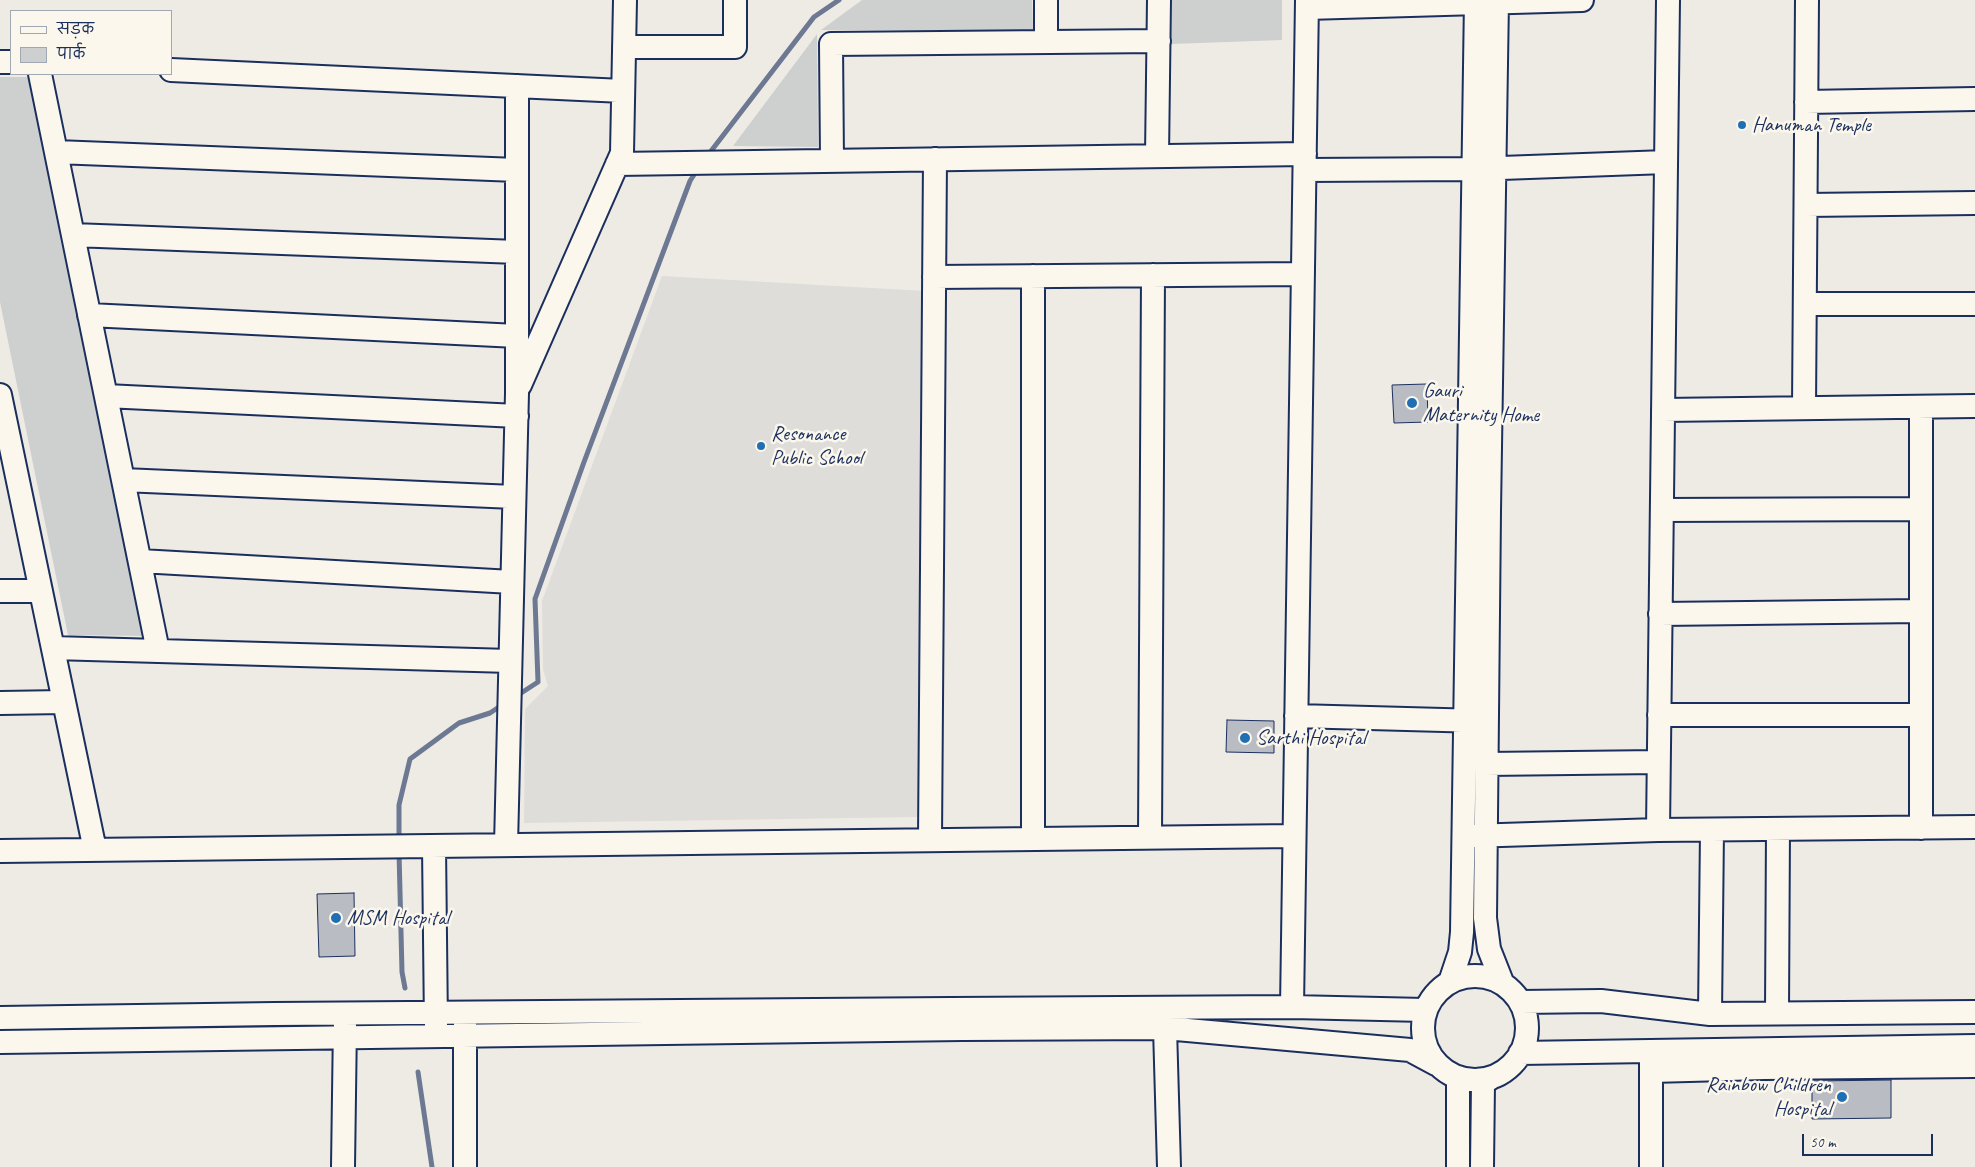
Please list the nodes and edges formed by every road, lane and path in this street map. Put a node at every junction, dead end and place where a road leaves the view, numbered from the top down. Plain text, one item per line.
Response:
1 (625, 0) edge
2 (735, 0) edge
3 (1046, 0) edge
4 (1159, 0) edge
5 (1582, 0) edge
6 (1668, 0) edge
7 (1807, 0) edge
8 (1487, 2) edge
9 (1307, 4) edge
10 (1159, 41) junction
11 (1046, 42) junction
12 (624, 47) junction
13 (172, 70) edge
14 (40, 75) edge
15 (517, 86) junction
16 (623, 91) junction
17 (1975, 99) edge
18 (1806, 102) junction
19 (56, 152) junction
20 (1157, 156) junction
21 (935, 159) junction
22 (832, 161) junction
23 (1305, 162) junction
24 (1666, 162) junction
25 (617, 164) junction
26 (1484, 169) junction
27 (517, 170) junction
28 (1975, 203) edge
29 (1806, 205) junction
30 (73, 236) junction
31 (517, 252) junction
32 (1303, 274) junction
33 (1154, 275) junction
34 (1033, 276) junction
35 (934, 277) junction
36 (1805, 304) junction
37 (1975, 304) edge
38 (89, 315) junction
39 (517, 336) junction
40 (517, 393) junction
41 (0, 395) edge
42 (106, 396) junction
43 (1975, 406) edge
44 (1921, 407) junction
45 (1804, 408) junction
46 (1663, 410) junction
47 (516, 416) junction
48 (123, 480) junction
49 (514, 497) junction
50 (1921, 509) junction
51 (1662, 510) junction
52 (140, 560) junction
53 (512, 582) junction
54 (0, 591) edge
55 (41, 591) junction
56 (1921, 611) junction
57 (1660, 614) junction
58 (53, 648) junction
59 (158, 651) junction
60 (510, 661) junction
61 (64, 702) junction
62 (0, 704) edge
63 (1659, 715) junction
64 (1296, 716) junction
65 (1921, 716) junction
66 (1476, 721) junction
67 (1658, 762) junction
68 (1486, 764) junction
69 (1975, 827) edge
70 (1921, 828) junction
71 (1778, 829) junction
72 (1658, 830) junction
73 (1712, 830) junction
74 (1294, 836) junction
75 (1475, 836) junction
76 (1150, 837) junction
77 (1033, 839) junction
78 (930, 840) junction
79 (506, 845) junction
80 (434, 846) junction
81 (96, 850) junction
82 (0, 851) edge
83 (1450, 982) junction
84 (1502, 982) junction
85 (1521, 1002) junction
86 (1292, 1007) junction
87 (1425, 1010) junction
88 (465, 1012) junction
89 (1777, 1012) junction
90 (1975, 1012) edge
91 (345, 1013) junction
92 (436, 1013) junction
93 (1710, 1014) junction
94 (0, 1018) edge
95 (1165, 1028) junction
96 (465, 1035) junction
97 (436, 1036) junction
98 (344, 1037) junction
99 (0, 1042) edge
100 (1975, 1046) edge
101 (1520, 1053) junction
102 (1651, 1061) junction
103 (1436, 1064) junction
104 (1975, 1066) edge
105 (1458, 1077) junction
106 (1491, 1078) junction
107 (343, 1167) edge
108 (465, 1167) edge
109 (1169, 1167) edge
110 (1458, 1167) edge
111 (1482, 1167) edge
112 (1651, 1167) edge

1 - 12 street
2 - 12 street
3 - 11 street
4 - 10 street
5 - 8 street
6 - 24 street
7 - 18 street
8 - 9 street
8 - 26 street
9 - 23 street
10 - 11 street
10 - 20 street
11 - 22 street
12 - 16 street
13 - 15 street
14 - 19 street
15 - 16 street
15 - 27 street
16 - 25 street
17 - 18 street
18 - 29 street
19 - 27 street
19 - 30 street
20 - 21 street
20 - 23 street
21 - 22 street
21 - 35 street
22 - 25 street
23 - 26 street
23 - 32 street
24 - 26 street
24 - 46 street
25 - 40 street
26 - 66 street
27 - 31 street
28 - 29 street
29 - 36 street
30 - 31 street
30 - 38 street
31 - 39 street
32 - 33 street
32 - 64 street
33 - 34 street
33 - 76 street
34 - 35 street
34 - 77 street
35 - 78 street
36 - 37 street
36 - 45 street
38 - 39 street
38 - 42 street
39 - 40 street
40 - 47 street
41 - 55 street
42 - 47 street
42 - 48 street
43 - 44 street
44 - 45 street
44 - 50 street
45 - 46 street
46 - 51 street
47 - 49 street
48 - 49 street
48 - 52 street
49 - 53 street
50 - 51 street
50 - 56 street
51 - 57 street
52 - 53 street
52 - 59 street
53 - 60 street
54 - 55 street
55 - 58 street
56 - 57 street
56 - 65 street
57 - 63 street
58 - 59 street
58 - 61 street
59 - 60 street
60 - 79 street
61 - 62 street
61 - 81 street
63 - 65 street
63 - 67 street
64 - 66 street
64 - 74 street
65 - 70 street
66 - 68 street
66 - 75 street
67 - 68 street
67 - 72 street
68 - 75 street
69 - 70 street
70 - 71 street
71 - 73 street
71 - 89 street
72 - 73 street
72 - 75 street
73 - 93 street
74 - 76 street
74 - 86 street
75 - 83 street
75 - 84 street
76 - 77 street
77 - 78 street
78 - 79 street
79 - 80 street
80 - 81 street
80 - 92 street
81 - 82 street
83 - 84 street
83 - 87 street
84 - 85 street
85 - 93 street
85 - 101 street
86 - 87 street
86 - 88 street
87 - 103 street
88 - 92 street
88 - 96 street
89 - 90 street
89 - 93 street
91 - 92 street
91 - 94 street
91 - 98 street
92 - 97 street
95 - 96 street
95 - 103 street
95 - 109 street
96 - 97 street
96 - 108 street
97 - 98 street
98 - 99 street
98 - 107 street
100 - 102 street
101 - 102 street
101 - 106 street
102 - 104 street
102 - 112 street
103 - 105 street
105 - 106 street
105 - 110 street
106 - 111 street

